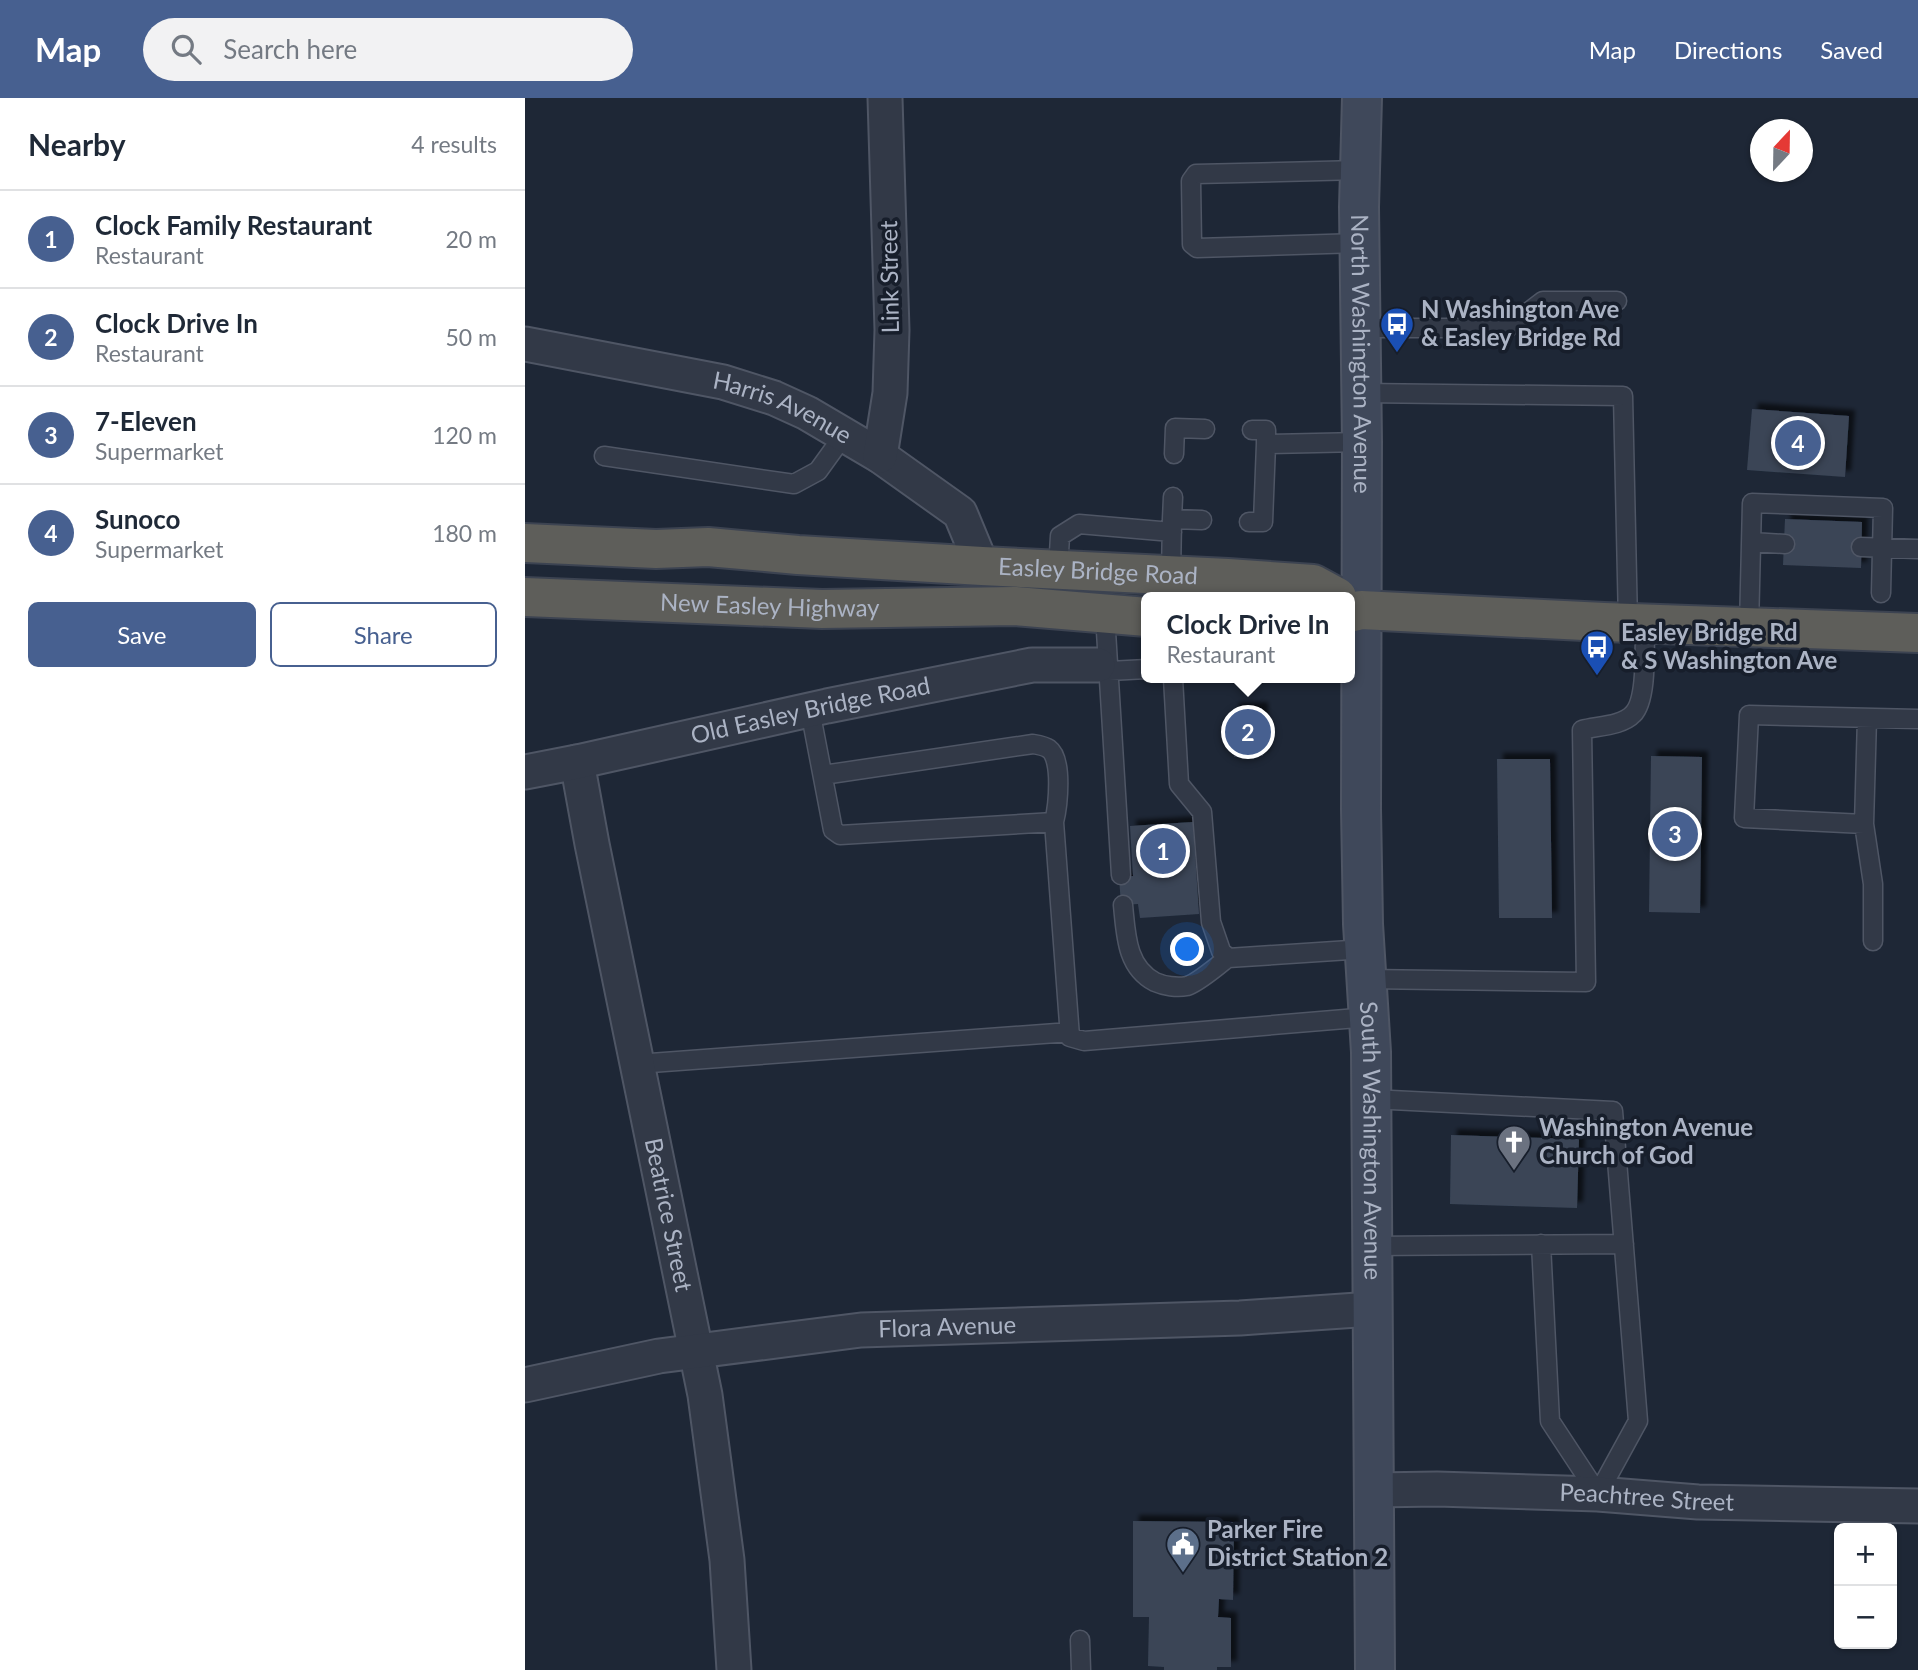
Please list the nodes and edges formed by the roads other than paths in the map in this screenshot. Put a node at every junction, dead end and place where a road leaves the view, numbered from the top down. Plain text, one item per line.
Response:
1 (885, 98) edge
2 (1363, 98) edge
3 (1360, 170) junction
4 (1359, 243) junction
5 (1617, 301) dead end
6 (1360, 328) junction
7 (525, 344) edge
8 (1362, 393) junction
9 (1205, 429) dead end
10 (1252, 430) dead end
11 (844, 435) junction
12 (1362, 442) junction
13 (1266, 444) junction
14 (1174, 454) dead end
15 (604, 456) dead end
16 (880, 456) junction
17 (1173, 497) dead end
18 (525, 518) edge
19 (1202, 520) dead end
20 (1249, 522) dead end
21 (1172, 525) junction
22 (1752, 542) junction
23 (525, 543) edge
24 (1784, 544) dead end
25 (708, 547) junction
26 (1861, 547) dead end
27 (1882, 547) junction
28 (1918, 549) edge
29 (982, 566) junction
30 (1058, 570) junction
31 (1171, 575) junction
32 (1326, 592) edge
33 (1350, 592) edge
34 (1881, 593) dead end
35 (525, 597) edge
36 (1015, 606) joint
37 (1355, 606) edge
38 (769, 608) junction
39 (1105, 615) junction
40 (1141, 617) edge
41 (525, 622) edge
42 (1636, 623) junction
43 (1749, 627) junction
44 (1918, 633) edge
45 (1103, 668) junction
46 (1141, 669) edge
47 (1173, 683) edge
48 (1354, 683) edge
49 (810, 710) junction
50 (1867, 718) junction
51 (1918, 719) edge
52 (577, 762) junction
53 (525, 772) edge
54 (823, 775) junction
55 (1054, 822) junction
56 (1864, 824) junction
57 (1121, 875) dead end
58 (1123, 905) dead end
59 (1873, 941) dead end
60 (1228, 958) junction
61 (1366, 964) junction
62 (1369, 1017) junction
63 (1070, 1032) junction
64 (637, 1064) junction
65 (1371, 1099) junction
66 (1541, 1244) junction
67 (1624, 1244) junction
68 (1372, 1245) junction
69 (1372, 1309) junction
70 (697, 1351) junction
71 (525, 1385) edge
72 (1374, 1490) junction
73 (1598, 1494) junction
74 (1918, 1506) edge
75 (1080, 1640) dead end
76 (734, 1670) edge
77 (1081, 1670) edge
78 (1374, 1670) edge

1 - 16 street, Link Street
2 - 3 main road, North Washington Avenue
3 - 4 main road, North Washington Avenue
3 - 4 lane
4 - 6 main road, North Washington Avenue
5 - 6 lane
6 - 8 main road, North Washington Avenue
7 - 11 street, Harris Avenue
8 - 12 main road, North Washington Avenue
8 - 42 lane
9 - 14 lane
10 - 13 lane
11 - 15 lane
11 - 16 street, Harris Avenue
12 - 13 lane
12 - 33 main road, North Washington Avenue
13 - 20 lane
16 - 29 street, Harris Avenue
17 - 21 lane
18 - 25 highway
19 - 21 lane
21 - 30 lane
21 - 31 lane
22 - 24 lane
22 - 27 lane
22 - 43 lane
23 - 25 highway, New Easley Highway
25 - 29 highway, New Easley Highway
26 - 27 lane
27 - 28 lane
27 - 34 lane
29 - 30 highway, Easley Bridge Road
30 - 31 highway, Easley Bridge Road
31 - 32 highway, Easley Bridge Road
35 - 38 highway, New Easley Highway
36 - 38 highway, New Easley Highway
36 - 39 highway, Easley Bridge Road
37 - 42 highway, Easley Bridge Road
38 - 41 highway
39 - 40 highway, Easley Bridge Road
39 - 45 lane
42 - 43 highway, Easley Bridge Road
42 - 61 lane
43 - 44 highway, Easley Bridge Road
45 - 46 lane
45 - 49 street, Old Easley Bridge Road
45 - 57 lane
47 - 60 lane
48 - 61 main road, South Washington Avenue
49 - 52 street, Old Easley Bridge Road
49 - 54 lane
50 - 51 lane
50 - 56 lane
50 - 56 lane
52 - 53 street, Old Easley Bridge Road
52 - 64 street, Beatrice Street
54 - 55 lane
54 - 55 lane
55 - 63 lane
56 - 59 lane
58 - 60 lane
60 - 61 lane
61 - 62 main road, South Washington Avenue
62 - 63 lane
62 - 65 main road, South Washington Avenue
63 - 64 lane
64 - 70 street, Beatrice Street
65 - 67 lane
65 - 68 main road, South Washington Avenue
66 - 67 lane
66 - 68 lane
66 - 73 lane
67 - 73 lane
68 - 69 main road, South Washington Avenue
69 - 70 street, Flora Avenue
69 - 72 main road, South Washington Avenue
70 - 71 street, Flora Avenue
70 - 76 street, Beatrice Street
72 - 73 street, Peachtree Street
72 - 78 main road, South Washington Avenue
73 - 74 street, Peachtree Street
75 - 77 lane

